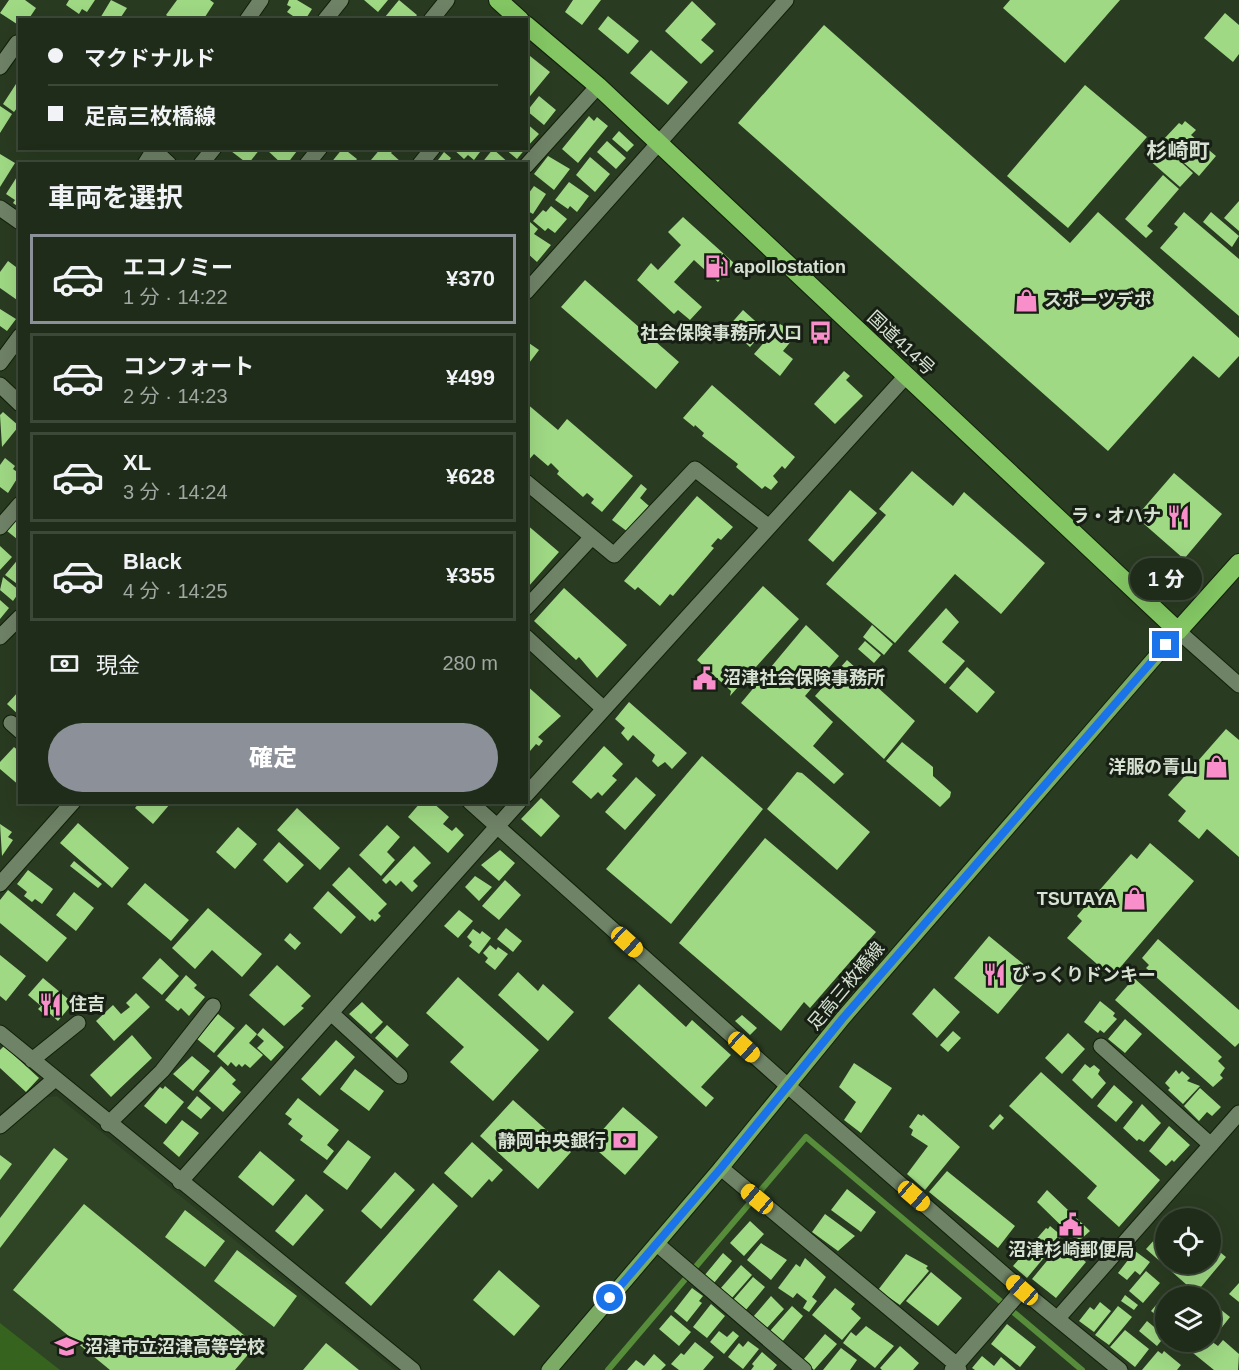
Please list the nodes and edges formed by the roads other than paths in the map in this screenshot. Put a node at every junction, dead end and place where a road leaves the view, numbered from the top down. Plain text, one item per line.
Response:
1 (261, 0) edge
2 (341, 0) edge
3 (447, 0) edge
4 (498, 0) edge
5 (786, 0) edge
6 (248, 18) edge
7 (326, 18) edge
8 (433, 18) edge
9 (518, 18) edge
10 (529, 33) edge
11 (17, 43) dead end
12 (0, 67) edge
13 (598, 86) junction
14 (658, 144) junction
15 (156, 150) edge
16 (212, 150) edge
17 (318, 150) edge
18 (431, 150) edge
19 (167, 162) edge
20 (203, 162) edge
21 (309, 162) edge
22 (422, 162) edge
23 (528, 164) edge
24 (0, 208) edge
25 (18, 221) edge
26 (528, 290) edge
27 (18, 339) edge
28 (0, 363) edge
29 (906, 376) junction
30 (0, 385) edge
31 (18, 402) edge
32 (528, 484) edge
33 (18, 506) edge
34 (0, 527) edge
35 (769, 527) junction
36 (592, 537) junction
37 (1239, 563) edge
38 (528, 604) edge
39 (18, 619) edge
40 (1178, 631) junction
41 (0, 637) edge
42 (528, 640) edge
43 (1239, 685) edge
44 (604, 710) junction
45 (528, 793) edge
46 (71, 804) edge
47 (472, 804) edge
48 (517, 804) edge
49 (498, 826) junction
50 (0, 884) edge
51 (213, 1006) dead end
52 (331, 1013) junction
53 (78, 1023) dead end
54 (0, 1034) edge
55 (1101, 1046) dead end
56 (32, 1060) junction
57 (400, 1076) dead end
58 (55, 1080) junction
59 (788, 1086) junction
60 (1239, 1113) edge
61 (108, 1124) junction
62 (0, 1126) edge
63 (1211, 1145) junction
64 (721, 1168) junction
65 (180, 1182) junction
66 (657, 1244) junction
67 (1022, 1290) junction
68 (1058, 1318) junction
69 (956, 1368) edge
70 (413, 1370) edge
71 (549, 1370) edge
72 (804, 1370) edge
73 (1120, 1370) edge

1 - 6 street
2 - 7 street
3 - 8 street
4 - 9 highway
5 - 14 street
10 - 13 highway, 国道414号
11 - 12 street
13 - 14 highway, 国道414号
13 - 23 street
14 - 26 street
14 - 29 highway, 国道414号
15 - 19 street
16 - 20 street
17 - 21 street
18 - 22 street
24 - 25 street
27 - 28 street
29 - 35 street
29 - 40 highway, 国道414号
30 - 31 street
32 - 36 street
33 - 34 street
35 - 36 street
35 - 44 street
36 - 38 street
37 - 40 highway
39 - 41 street
40 - 43 street
40 - 59 main road, 足高三枚橋線
42 - 44 street
44 - 45 street
46 - 50 street
47 - 49 street
48 - 49 street
49 - 52 street
49 - 59 street
51 - 61 street
52 - 57 street
52 - 65 street
53 - 56 street
54 - 56 street
55 - 63 street
56 - 58 street
58 - 61 street
58 - 62 street
59 - 64 main road, 足高三枚橋線
59 - 67 street
60 - 63 street
61 - 65 street
63 - 68 street
64 - 66 main road, 足高三枚橋線
64 - 69 street
65 - 70 street
66 - 71 main road, 足高三枚橋線
66 - 72 street
67 - 68 street
67 - 69 street
68 - 73 street

